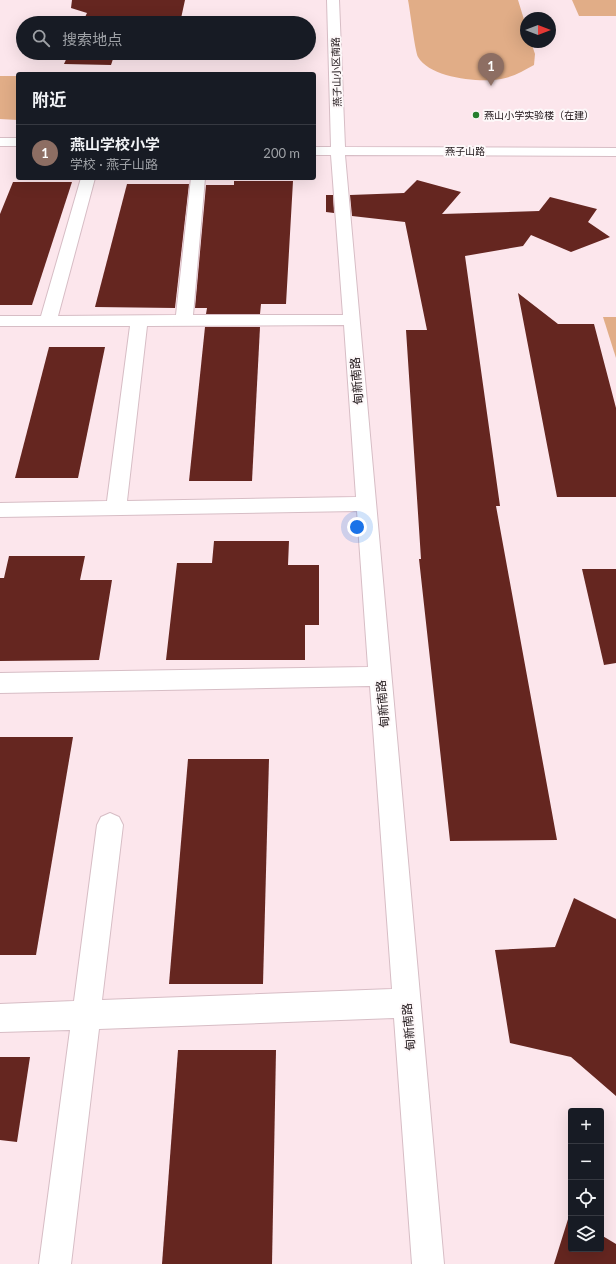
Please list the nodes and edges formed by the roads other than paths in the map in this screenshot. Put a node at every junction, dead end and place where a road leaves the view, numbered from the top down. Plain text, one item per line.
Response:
1 (333, 0) edge
2 (0, 142) edge
3 (16, 142) edge
4 (316, 144) edge
5 (616, 144) edge
6 (338, 147) junction
7 (0, 149) edge
8 (16, 149) edge
9 (316, 151) edge
10 (616, 152) edge
11 (87, 180) edge
12 (198, 180) edge
13 (0, 320) edge
14 (48, 320) junction
15 (139, 320) junction
16 (184, 320) junction
17 (352, 320) junction
18 (366, 504) junction
19 (116, 508) junction
20 (0, 510) edge
21 (380, 676) junction
22 (0, 683) edge
23 (110, 825) dead end
24 (407, 1003) junction
25 (86, 1015) junction
26 (0, 1018) edge
27 (55, 1264) edge
28 (428, 1264) edge

1 - 6 street, 燕子山小区南路
2 - 3 street
4 - 6 street, 燕子山路
5 - 6 street, 燕子山路
6 - 9 street, 燕子山路
6 - 10 street, 燕子山路
6 - 17 street, 甸新南路
7 - 8 street
11 - 14 street
12 - 16 street
13 - 14 street
14 - 15 street
15 - 16 street
15 - 19 street
16 - 17 street
17 - 18 street, 甸新南路
18 - 19 street
18 - 21 street, 甸新南路
19 - 20 street
21 - 22 street
21 - 24 street, 甸新南路
23 - 25 street
24 - 25 street
24 - 28 street, 甸新南路
25 - 26 street
25 - 27 street

